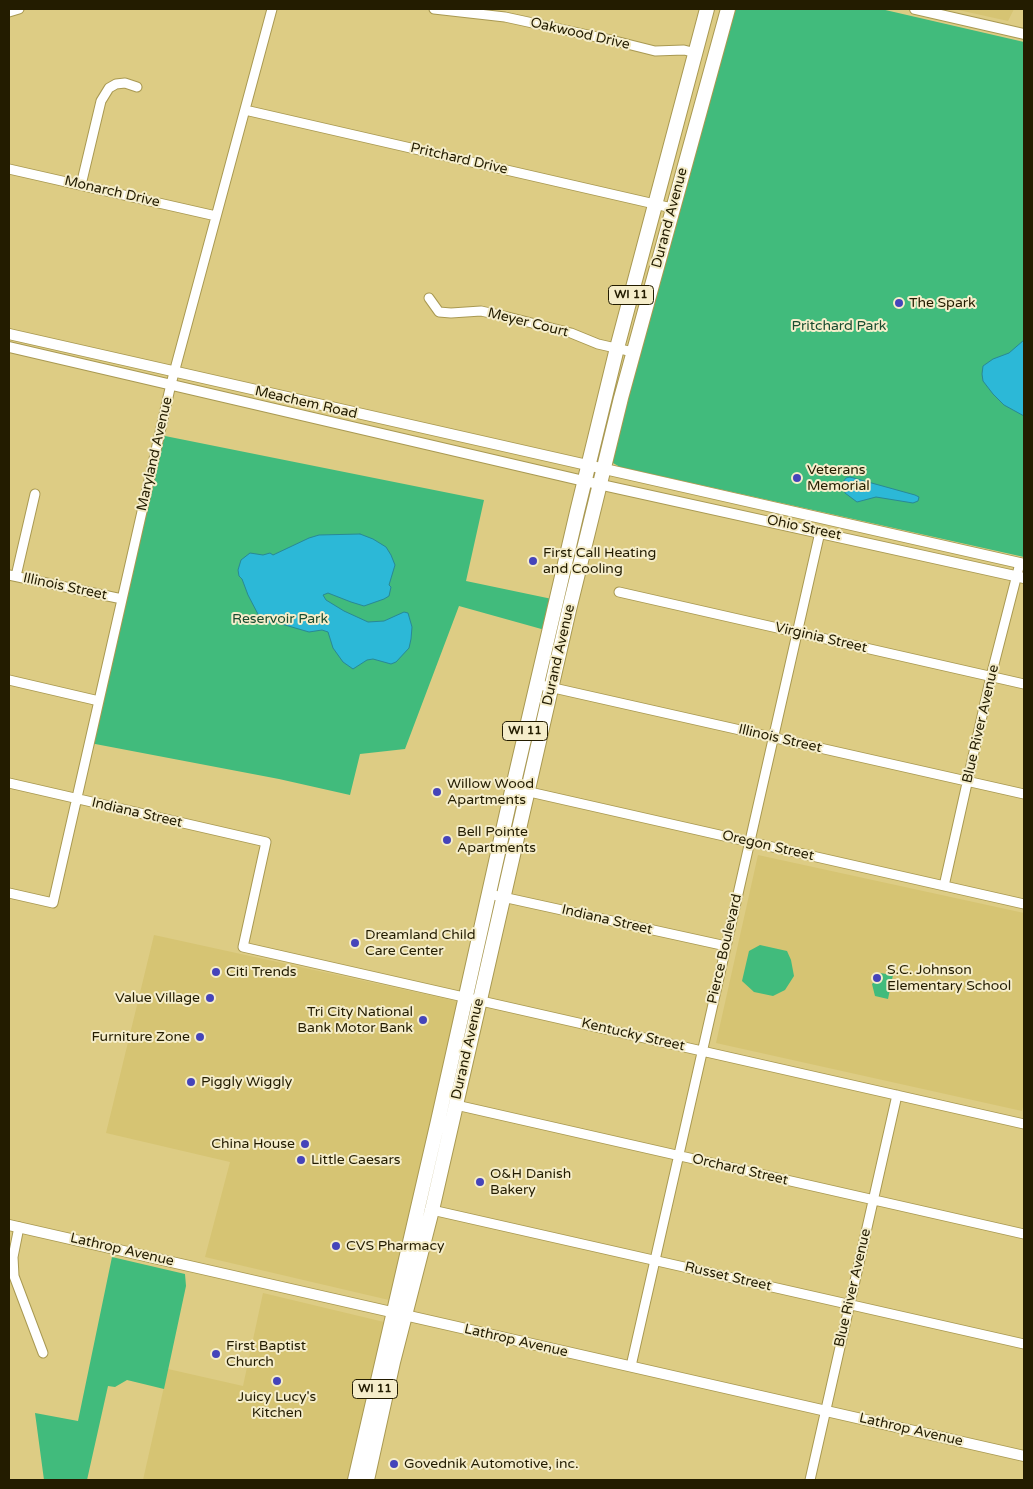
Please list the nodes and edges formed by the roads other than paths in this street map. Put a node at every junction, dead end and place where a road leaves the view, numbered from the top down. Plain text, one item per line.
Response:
1 (19, 9) edge
2 (272, 9) edge
3 (434, 9) edge
4 (708, 9) edge
5 (719, 9) edge
6 (728, 9) edge
7 (915, 9) edge
8 (9, 12) edge
9 (1024, 34) edge
10 (696, 53) junction
11 (712, 66) junction
12 (137, 87) dead end
13 (245, 110) junction
14 (9, 169) edge
15 (81, 185) junction
16 (655, 204) junction
17 (672, 208) junction
18 (216, 216) junction
19 (428, 298) dead end
20 (9, 334) edge
21 (54, 345) junction
22 (9, 347) edge
23 (617, 348) junction
24 (633, 352) junction
25 (51, 357) junction
26 (174, 372) junction
27 (171, 384) junction
28 (265, 393) junction
29 (262, 406) junction
30 (372, 418) junction
31 (369, 431) junction
32 (471, 440) junction
33 (468, 454) junction
34 (588, 465) junction
35 (604, 469) junction
36 (584, 481) junction
37 (600, 484) junction
38 (35, 494) dead end
39 (820, 532) junction
40 (1022, 563) edge
41 (12, 575) edge
42 (1020, 577) edge
43 (618, 592) dead end
44 (122, 600) junction
45 (797, 632) junction
46 (991, 676) junction
47 (9, 680) edge
48 (536, 684) junction
49 (1024, 684) edge
50 (552, 687) junction
51 (99, 701) junction
52 (773, 737) junction
53 (968, 781) junction
54 (9, 783) edge
55 (512, 788) junction
56 (527, 792) junction
57 (1024, 794) edge
58 (76, 798) junction
59 (750, 842) junction
60 (944, 886) junction
61 (9, 893) edge
62 (489, 894) junction
63 (504, 896) junction
64 (1024, 904) edge
65 (726, 946) junction
66 (243, 947) joint
67 (465, 998) junction
68 (479, 1000) junction
69 (702, 1051) junction
70 (897, 1095) junction
71 (456, 1105) junction
72 (1024, 1124) edge
73 (678, 1156) junction
74 (423, 1187) junction
75 (873, 1200) junction
76 (432, 1210) junction
77 (9, 1225) edge
78 (20, 1227) junction
79 (1024, 1234) edge
80 (655, 1260) junction
81 (850, 1304) junction
82 (399, 1314) junction
83 (1024, 1344) edge
84 (43, 1353) dead end
85 (631, 1366) junction
86 (826, 1411) junction
87 (1024, 1456) edge
88 (355, 1480) edge
89 (367, 1480) edge
90 (810, 1480) edge

1 - 8 street
2 - 13 street, Maryland Avenue
3 - 10 street, Oakwood Drive
4 - 10 main road, Durand Avenue / WI 11
5 - 11 main road
6 - 11 main road, Durand Avenue / WI 11
7 - 9 street
10 - 16 main road, Durand Avenue / WI 11
11 - 17 main road, Durand Avenue / WI 11
12 - 15 street
13 - 16 street, Pritchard Drive
13 - 18 street, Maryland Avenue
14 - 15 street, Monarch Drive
15 - 18 street, Monarch Drive
16 - 17 street, Pritchard Drive
16 - 23 main road, Durand Avenue / WI 11
17 - 24 main road, Durand Avenue / WI 11
18 - 26 street, Maryland Avenue
19 - 23 street, Meyer Court
20 - 21 street, Meachem Road
21 - 25 street
21 - 26 street, Meachem Road
22 - 25 street, Meachem Road
23 - 24 street, Meyer Court
23 - 34 main road, Durand Avenue / WI 11
24 - 35 main road, Durand Avenue / WI 11
25 - 27 street, Meachem Road
26 - 27 street, Maryland Avenue
26 - 28 street, Meachem Road
27 - 29 street, Meachem Road
27 - 44 street, Maryland Avenue
28 - 29 street
28 - 30 street, Meachem Road
29 - 31 street, Meachem Road
30 - 31 street
30 - 32 street, Meachem Road
31 - 33 street, Meachem Road
32 - 33 street
32 - 34 street, Meachem Road
33 - 36 street, Meachem Road
34 - 35 street, Meachem Road
34 - 36 main road, Durand Avenue / WI 11
35 - 37 main road, Durand Avenue / WI 11
35 - 40 street, Ohio Street
36 - 37 street, Ohio Street
36 - 48 main road, Durand Avenue / WI 11
37 - 39 street, Ohio Street
37 - 50 main road, Durand Avenue / WI 11
38 - 41 street
39 - 42 street, Ohio Street
39 - 45 street, Pierce Boulevard
40 - 42 street, Blue River Avenue
41 - 44 street, Illinois Street
42 - 46 street, Blue River Avenue
43 - 45 street, Virginia Street
44 - 51 street, Maryland Avenue
45 - 46 street, Virginia Street
45 - 52 street, Pierce Boulevard
46 - 49 street, Virginia Street
46 - 53 street, Blue River Avenue
47 - 51 street
48 - 50 street, Illinois Street
48 - 55 main road, Durand Avenue / WI 11
50 - 52 street, Illinois Street
50 - 56 main road, Durand Avenue / WI 11
51 - 58 street, Maryland Avenue
52 - 53 street, Illinois Street
52 - 59 street, Pierce Boulevard
53 - 57 street, Illinois Street
53 - 60 street, Blue River Avenue
54 - 58 street, Indiana Street
55 - 56 street, Oregon Street
55 - 62 main road, Durand Avenue / WI 11
56 - 59 street, Oregon Street
56 - 63 main road, Durand Avenue / WI 11
58 - 61 street, Maryland Avenue
58 - 66 street, Indiana Street
59 - 60 street, Oregon Street
59 - 65 street, Pierce Boulevard
60 - 64 street, Oregon Street
62 - 63 street, Indiana Street
62 - 67 main road, Durand Avenue / WI 11
63 - 65 street, Indiana Street
63 - 68 main road, Durand Avenue / WI 11
65 - 69 street, Pierce Boulevard
66 - 67 street, Kentucky Street
67 - 68 street, Kentucky Street
67 - 74 main road, Durand Avenue / WI 11
68 - 69 street, Kentucky Street
68 - 71 main road, Durand Avenue / WI 11
69 - 70 street, Kentucky Street
69 - 73 street, Pierce Boulevard
70 - 72 street, Kentucky Street
70 - 75 street, Blue River Avenue
71 - 73 street, Orchard Street
71 - 76 main road, Durand Avenue / WI 11
73 - 75 street, Orchard Street
73 - 80 street, Pierce Boulevard
74 - 76 main road
74 - 82 main road, Durand Avenue / WI 11
75 - 79 street, Orchard Street
75 - 81 street, Blue River Avenue
76 - 80 street, Russet Street
76 - 82 main road, Durand Avenue / WI 11
77 - 78 street, Lathrop Avenue
78 - 82 street, Lathrop Avenue
78 - 84 street
80 - 81 street, Russet Street
80 - 85 street, Pierce Boulevard
81 - 83 street, Russet Street
81 - 86 street, Blue River Avenue
82 - 85 street, Lathrop Avenue
82 - 88 main road, Durand Avenue / WI 11
82 - 89 main road, Durand Avenue / WI 11
85 - 86 street, Lathrop Avenue
86 - 87 street, Lathrop Avenue
86 - 90 street, Blue River Avenue

